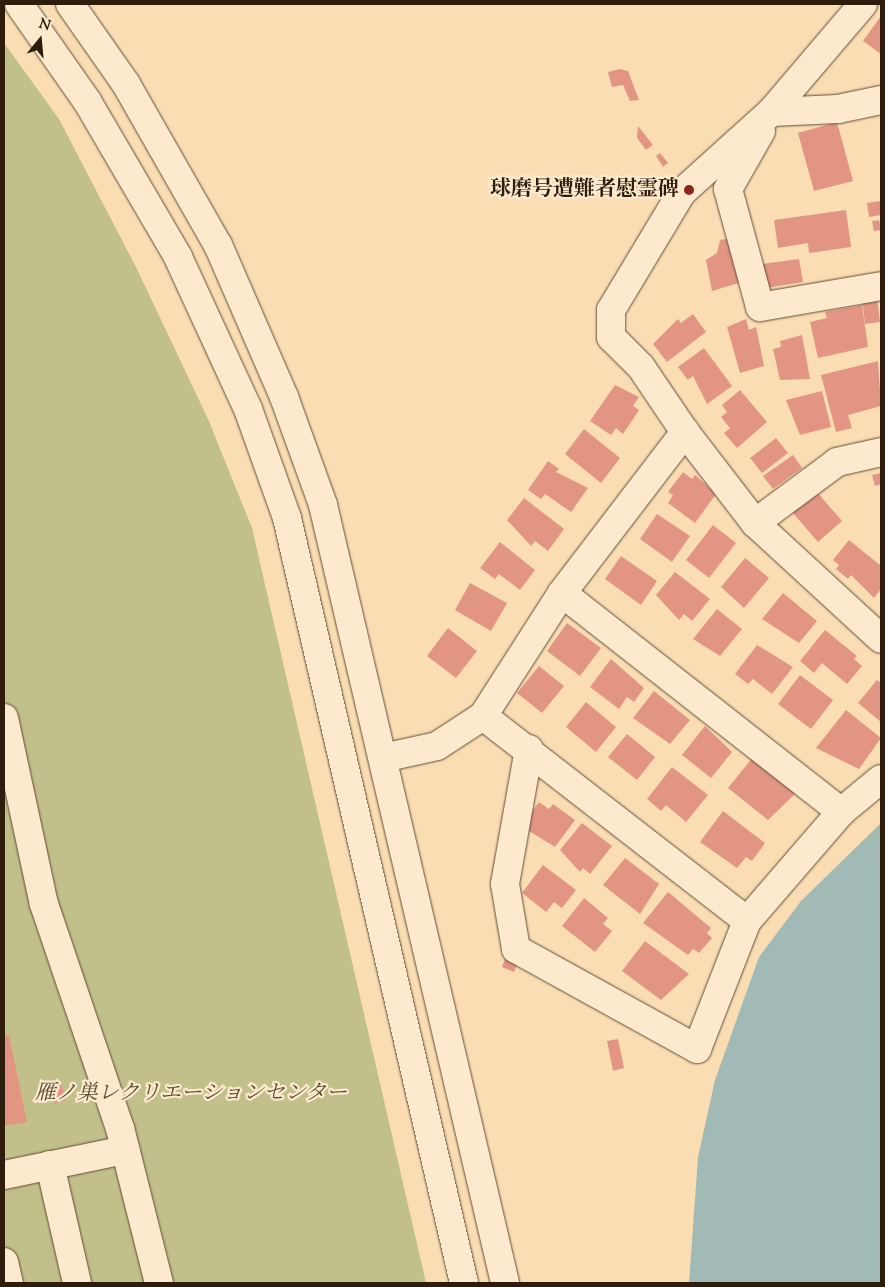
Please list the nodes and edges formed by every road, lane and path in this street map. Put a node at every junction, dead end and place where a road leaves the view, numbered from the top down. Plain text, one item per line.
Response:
1 (19, 4) edge
2 (70, 4) edge
3 (863, 4) edge
4 (881, 100) edge
5 (771, 112) junction
6 (881, 286) edge
7 (685, 432) junction
8 (881, 452) edge
9 (755, 522) junction
10 (562, 593) junction
11 (881, 639) edge
12 (483, 716) junction
13 (4, 718) edge
14 (528, 749) junction
15 (383, 758) junction
16 (881, 779) edge
17 (841, 812) junction
18 (747, 921) junction
19 (125, 1150) junction
20 (50, 1164) junction
21 (4, 1175) edge
22 (4, 1262) edge
23 (9, 1283) edge
24 (77, 1283) edge
25 (159, 1283) edge
26 (464, 1283) edge
27 (504, 1283) edge

1 - 26 street
2 - 15 street
3 - 5 street
4 - 5 street
5 - 6 street
5 - 7 street
7 - 9 street
7 - 10 street
8 - 9 street
9 - 11 street
10 - 12 street
10 - 17 street
12 - 14 street
12 - 15 street
13 - 19 street
14 - 18 street
14 - 18 street
15 - 27 street
16 - 17 street
17 - 18 street
19 - 20 street
19 - 25 street
20 - 21 street
20 - 24 street
22 - 23 street

